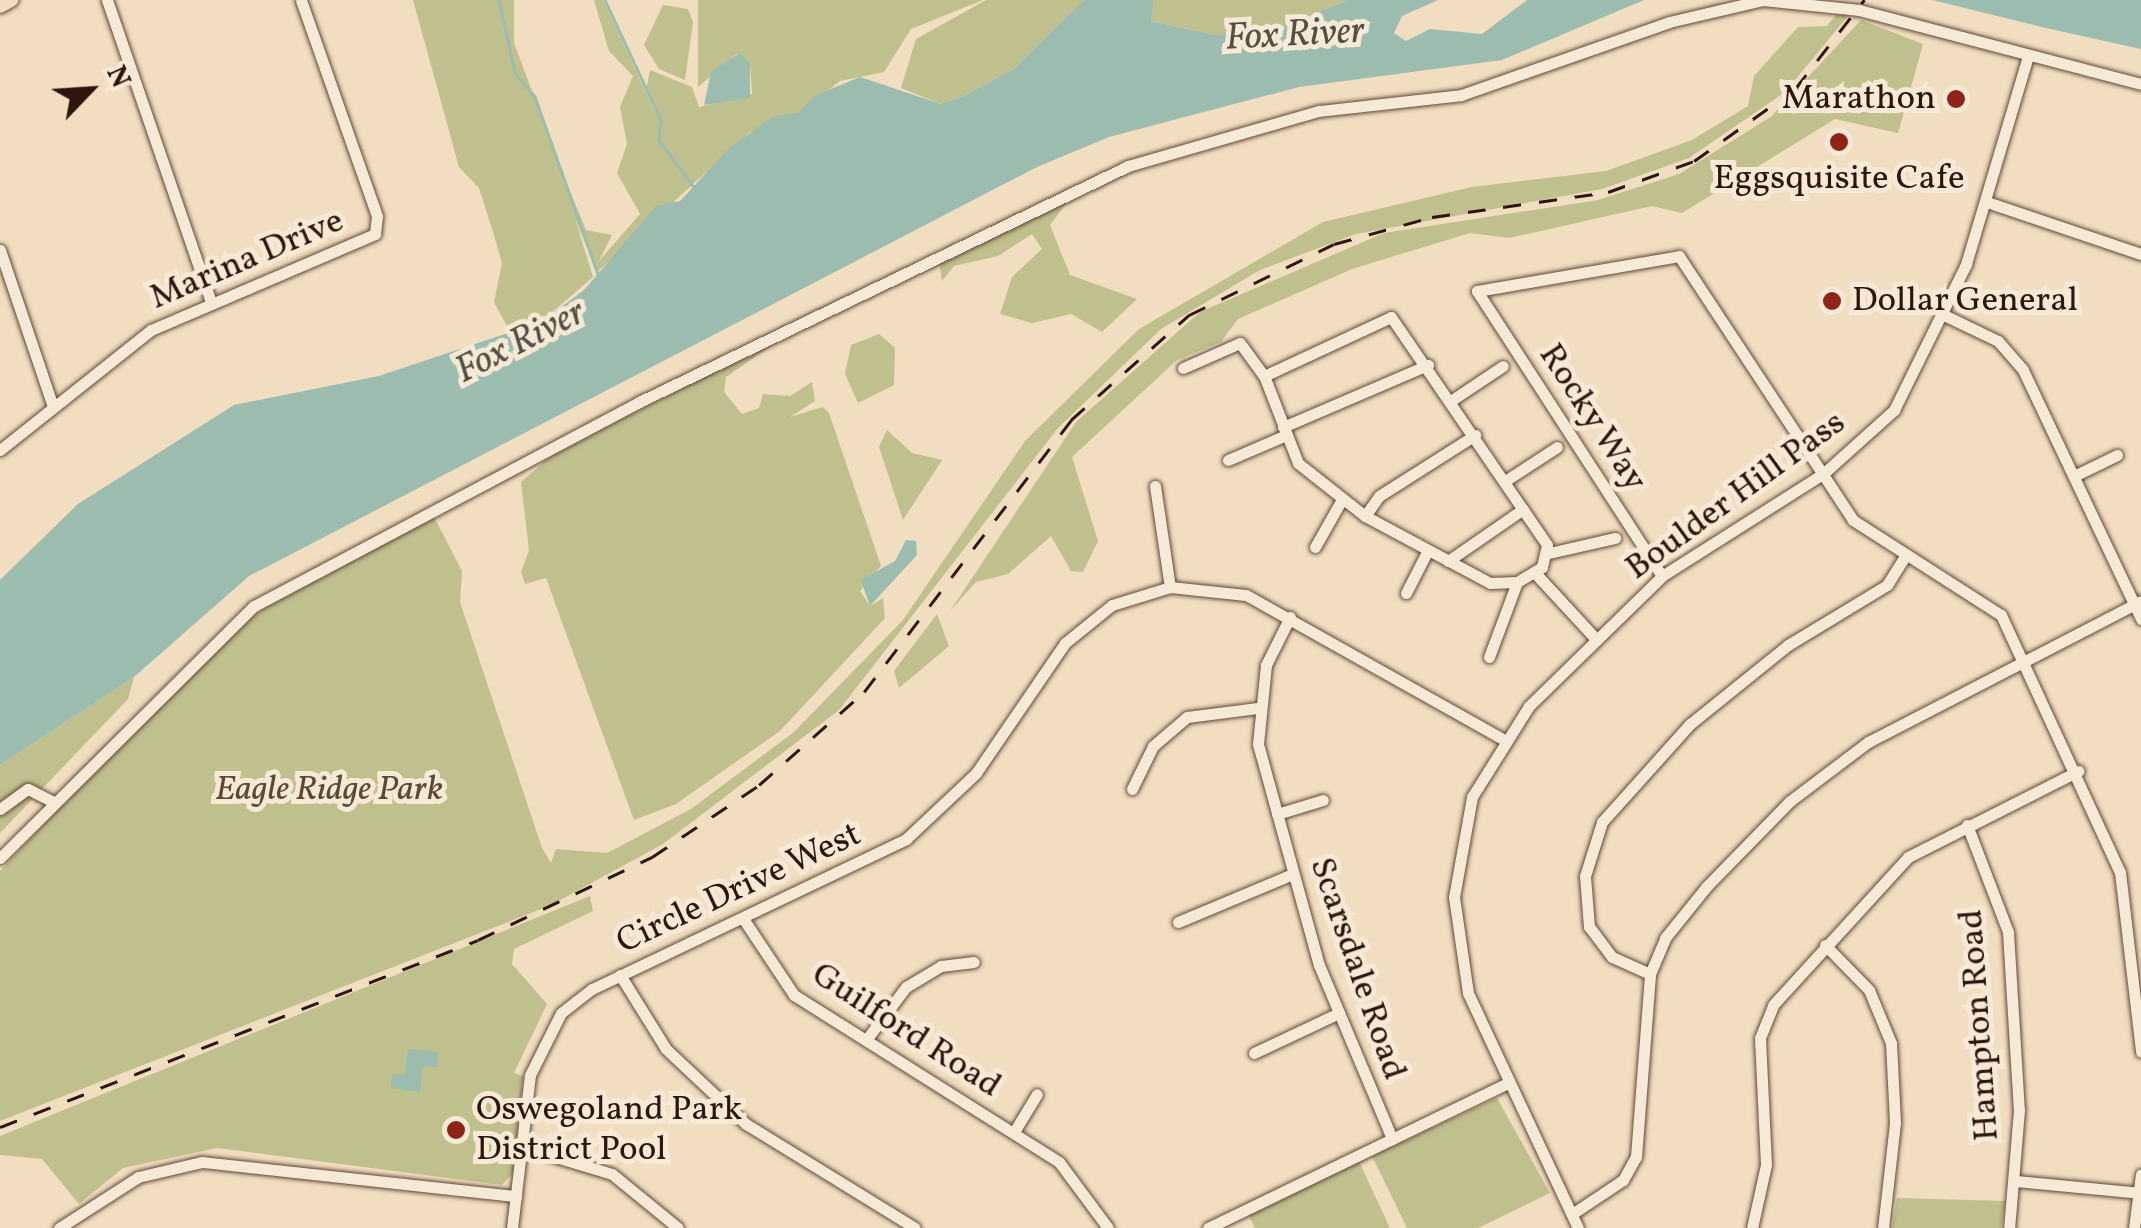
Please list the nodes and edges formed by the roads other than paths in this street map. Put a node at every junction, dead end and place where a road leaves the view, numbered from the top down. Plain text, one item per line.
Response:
1 (11, 0) edge
2 (108, 0) edge
3 (302, 0) edge
4 (0, 6) edge
5 (2028, 56) junction
6 (2141, 84) edge
7 (1987, 202) junction
8 (0, 250) edge
9 (2141, 254) edge
10 (210, 299) junction
11 (1946, 316) junction
12 (1428, 365) junction
13 (1503, 366) dead end
14 (1182, 368) dead end
15 (1264, 376) junction
16 (1452, 400) junction
17 (52, 404) junction
18 (1284, 431) junction
19 (1474, 434) junction
20 (1558, 447) dead end
21 (0, 450) edge
22 (2117, 455) dead end
23 (1228, 460) dead end
24 (1822, 474) junction
25 (2074, 476) junction
26 (1505, 481) junction
27 (1155, 486) dead end
28 (1341, 501) junction
29 (1523, 509) junction
30 (1365, 516) junction
31 (1614, 538) dead end
32 (1315, 546) dead end
33 (1428, 550) junction
34 (1548, 553) junction
35 (1906, 554) junction
36 (1448, 560) junction
37 (1535, 572) junction
38 (1662, 576) junction
39 (1518, 582) junction
40 (1170, 587) junction
41 (1406, 593) dead end
42 (2138, 603) edge
43 (1290, 617) junction
44 (2141, 619) edge
45 (1596, 639) junction
46 (1490, 656) dead end
47 (2024, 658) junction
48 (1257, 708) junction
49 (1502, 738) junction
50 (2078, 772) junction
51 (1132, 789) dead end
52 (1323, 800) dead end
53 (54, 802) junction
54 (0, 809) edge
55 (1278, 814) junction
56 (1967, 824) junction
57 (0, 858) edge
58 (1293, 874) junction
59 (2136, 916) edge
60 (744, 920) junction
61 (1178, 922) dead end
62 (1824, 945) junction
63 (974, 962) dead end
64 (1650, 974) junction
65 (620, 976) junction
66 (1337, 1014) junction
67 (2140, 1036) edge
68 (866, 1040) junction
69 (2141, 1052) edge
70 (1254, 1053) dead end
71 (1508, 1083) junction
72 (1037, 1094) dead end
73 (1014, 1132) junction
74 (1392, 1140) junction
75 (523, 1147) junction
76 (2141, 1174) edge
77 (2016, 1180) junction
78 (2140, 1193) edge
79 (516, 1196) junction
80 (1572, 1214) junction
81 (59, 1228) edge
82 (512, 1228) edge
83 (678, 1228) edge
84 (915, 1228) edge
85 (1108, 1228) edge
86 (1208, 1228) edge
87 (1578, 1228) edge
88 (1752, 1228) edge
89 (1883, 1228) edge
90 (2009, 1228) edge
91 (2134, 1228) edge

1 - 4 main road
2 - 10 street
3 - 10 street, Marina Drive
5 - 6 street
5 - 7 street, Boulder Hill Pass
5 - 53 street
7 - 9 street
7 - 11 street, Boulder Hill Pass
8 - 17 street
10 - 17 street, Marina Drive
11 - 24 street, Boulder Hill Pass
11 - 25 street
12 - 15 street
12 - 16 street
12 - 18 street
13 - 16 street
14 - 15 street
15 - 18 street
16 - 19 street
17 - 21 street, Marina Drive
18 - 23 street
18 - 28 street
19 - 26 street
19 - 30 street
20 - 26 street
22 - 25 street
24 - 35 street
24 - 38 street, Boulder Hill Pass
24 - 38 street, Rocky Way
25 - 42 street
26 - 29 street
27 - 40 street
28 - 30 street
28 - 32 street
29 - 34 street
29 - 36 street
30 - 33 street
31 - 34 street
33 - 36 street
33 - 41 street
34 - 37 street
35 - 47 street
35 - 64 street
36 - 39 street
37 - 39 street
37 - 45 street
38 - 45 street, Boulder Hill Pass
39 - 46 street
40 - 43 street, Circle Drive West
40 - 60 street, Circle Drive West
42 - 44 street
42 - 47 street
43 - 48 street
43 - 49 street, Circle Drive West
45 - 49 street, Boulder Hill Pass
47 - 50 street
47 - 64 street
48 - 51 street
48 - 55 street, Scarsdale Road
49 - 71 street, Boulder Hill Pass
50 - 56 street
50 - 59 street
52 - 55 street
53 - 54 street
53 - 57 street
55 - 58 street, Scarsdale Road
56 - 62 street
56 - 77 street, Hampton Road
58 - 61 street
58 - 66 street, Scarsdale Road
59 - 67 street
60 - 65 street, Circle Drive West
60 - 68 street, Guilford Road
62 - 88 street
62 - 89 street
63 - 68 street
64 - 80 street
65 - 75 street, Circle Drive West
65 - 84 street
66 - 70 street
66 - 74 street, Scarsdale Road
67 - 69 street
68 - 73 street, Guilford Road
71 - 74 street
71 - 80 street, Boulder Hill Pass
72 - 73 street, Guilford Road
73 - 85 street, Guilford Road
74 - 86 street
75 - 79 street, Circle Drive West
75 - 83 street
76 - 78 street
77 - 78 street
77 - 90 street, Hampton Road
78 - 91 street
79 - 81 street
79 - 82 street, Circle Drive West
80 - 87 street, Boulder Hill Pass

